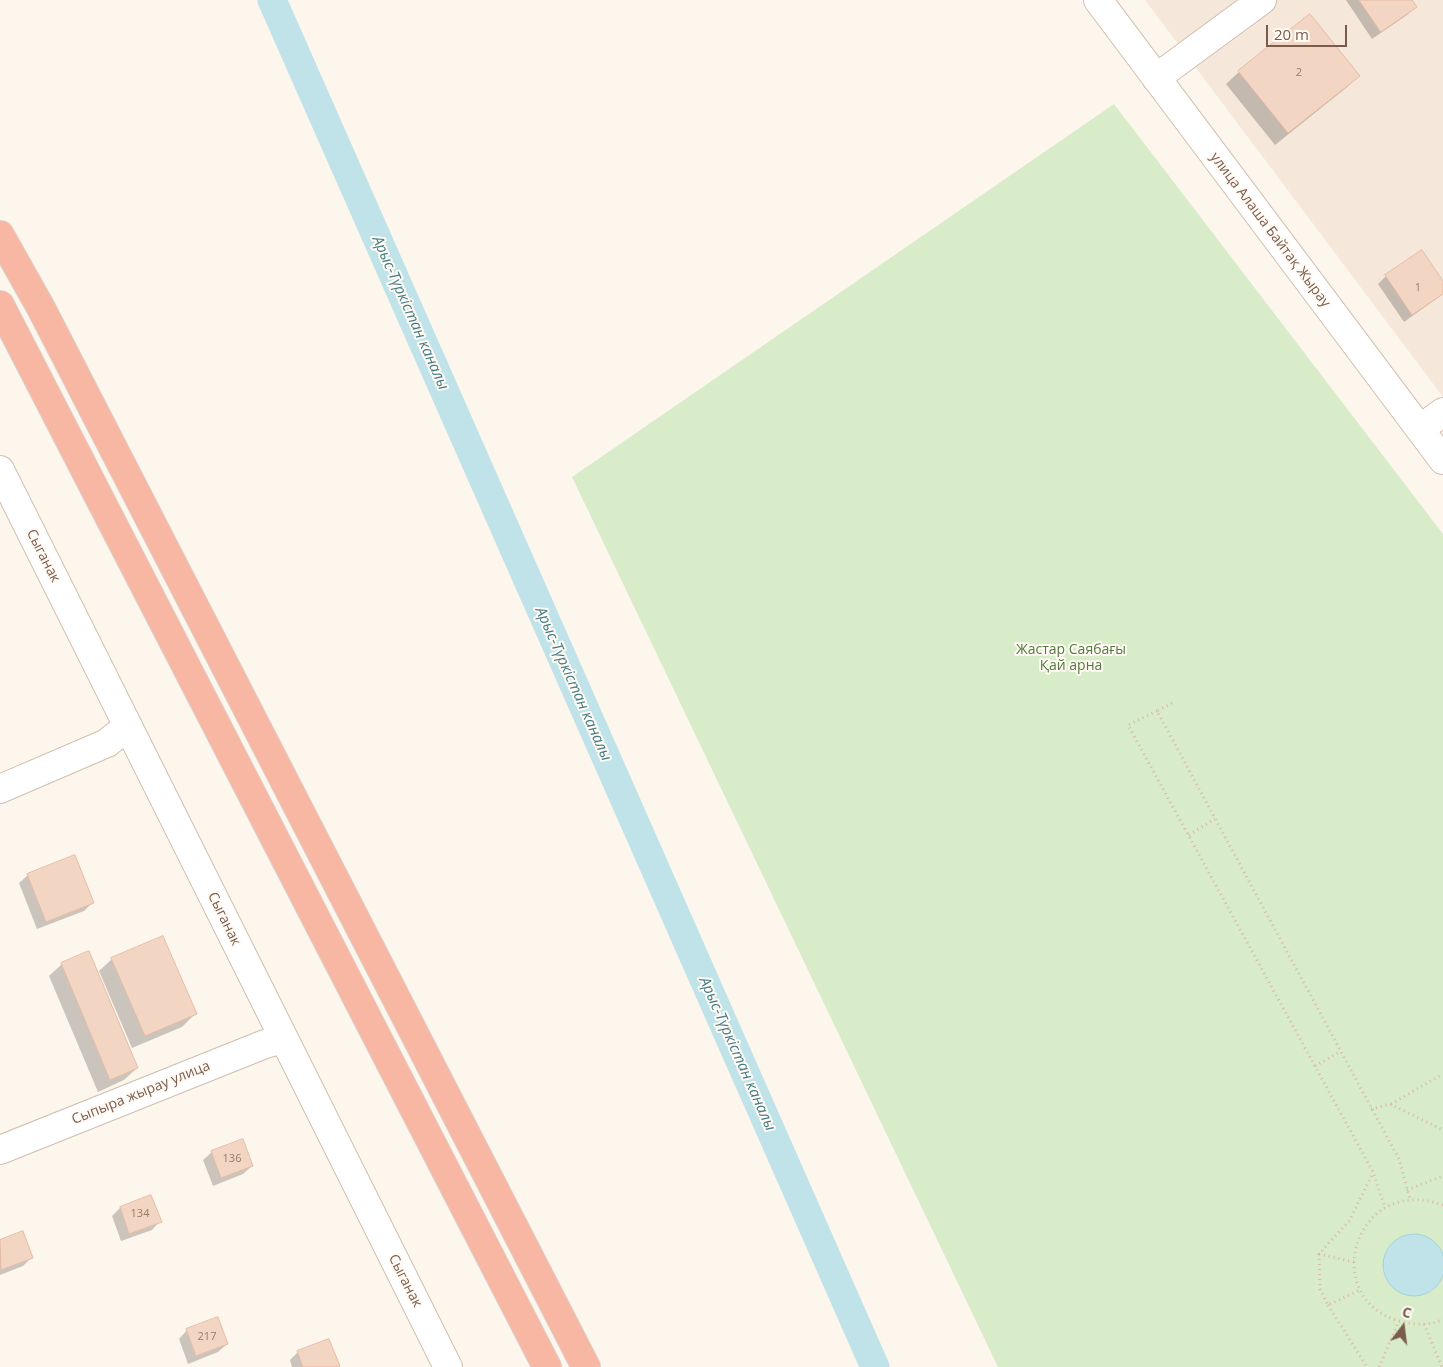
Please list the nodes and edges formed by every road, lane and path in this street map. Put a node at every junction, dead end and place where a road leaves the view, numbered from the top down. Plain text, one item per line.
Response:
1 (1098, 0) edge
2 (1262, 0) edge
3 (1156, 78) junction
4 (0, 235) edge
5 (0, 305) edge
6 (1443, 412) edge
7 (1420, 430) junction
8 (1443, 460) edge
9 (0, 470) edge
10 (1172, 703) dead end
11 (1157, 711) junction
12 (128, 726) junction
13 (0, 789) edge
14 (1215, 819) junction
15 (1188, 835) junction
16 (284, 1039) junction
17 (1340, 1052) junction
18 (1315, 1066) junction
19 (1443, 1074) edge
20 (1390, 1104) junction
21 (1371, 1109) junction
22 (1443, 1130) edge
23 (0, 1150) edge
24 (1373, 1172) junction
25 (1443, 1176) edge
26 (1407, 1190) junction
27 (1410, 1199) junction
28 (1443, 1205) edge
29 (1386, 1208) junction
30 (1319, 1254) junction
31 (1354, 1262) junction
32 (1360, 1290) junction
33 (1328, 1305) junction
34 (1443, 1319) edge
35 (1399, 1322) junction
36 (1424, 1324) junction
37 (448, 1367) edge
38 (547, 1367) edge
39 (586, 1367) edge
40 (1367, 1367) edge
41 (1379, 1367) edge
42 (1442, 1367) edge

1 - 3 street, улица Алаша Байтақ Жырау
2 - 3 street
3 - 7 street, улица Алаша Байтақ Жырау
4 - 39 highway
5 - 38 highway
6 - 7 street
7 - 8 street, улица Алаша Байтақ Жырау
9 - 12 street, Сыганак
10 - 11 path
11 - 14 path
11 - 15 path
12 - 13 street
12 - 16 street, Сыганак
14 - 15 path
14 - 17 path
15 - 18 path
16 - 23 street, Сыпыра жырау улица
16 - 37 street, Сыганак
17 - 18 path
17 - 21 path
18 - 24 path
19 - 20 path
20 - 21 path
20 - 22 path
21 - 26 path
24 - 29 path
24 - 30 path
25 - 26 path
26 - 27 path
27 - 28 path
27 - 29 path
29 - 31 path
30 - 31 path
30 - 33 path
31 - 32 path
32 - 33 path
32 - 35 path
33 - 40 path
34 - 36 path
35 - 36 path
35 - 41 path
36 - 42 path

